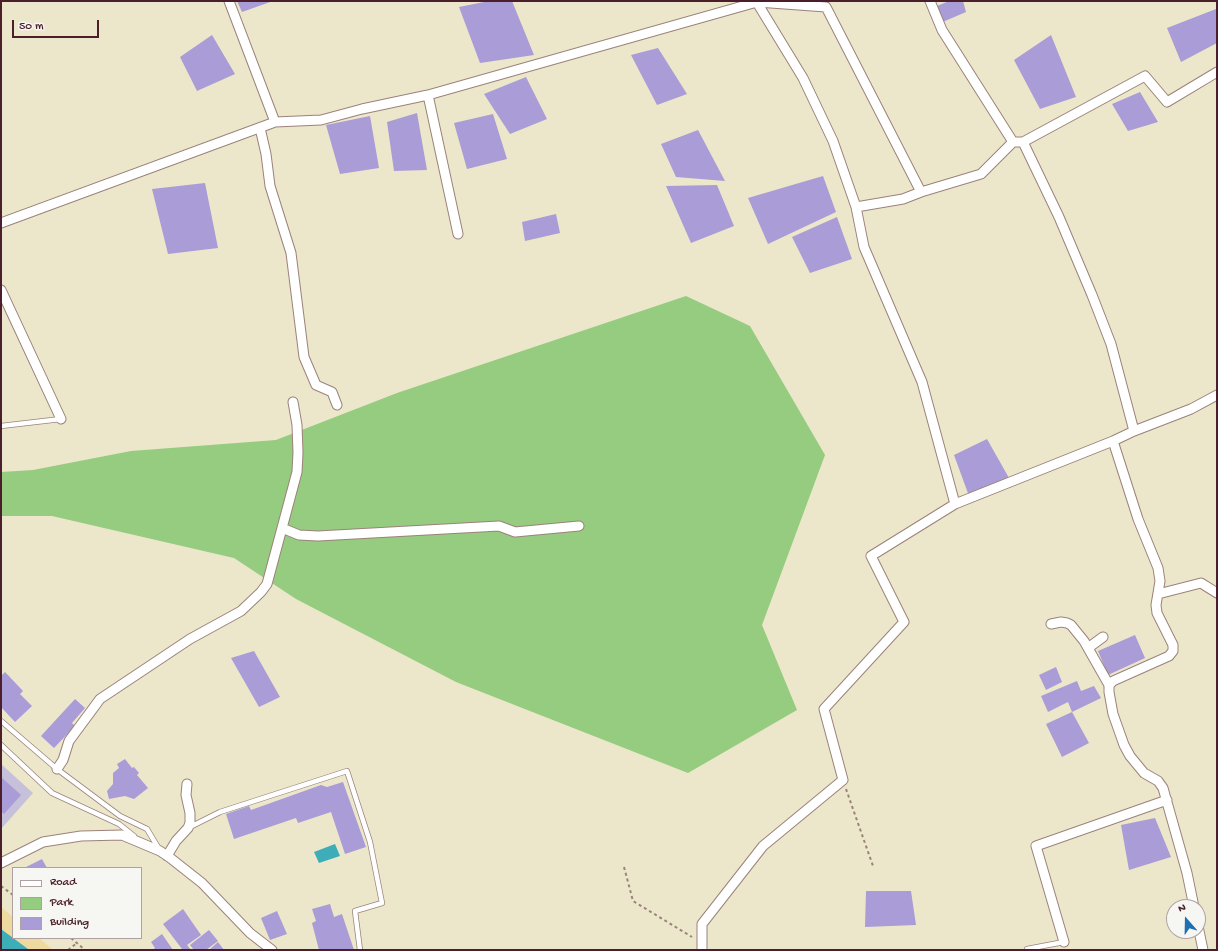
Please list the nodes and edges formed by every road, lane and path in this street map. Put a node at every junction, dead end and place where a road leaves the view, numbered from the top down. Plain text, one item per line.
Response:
1 (229, 1) edge
2 (930, 1) edge
3 (756, 2) edge
4 (1217, 72) edge
5 (428, 95) junction
6 (275, 122) junction
7 (260, 128) junction
8 (1013, 142) junction
9 (1023, 142) junction
10 (922, 192) junction
11 (856, 207) junction
12 (1, 223) edge
13 (458, 234) dead end
14 (1, 290) edge
15 (1217, 395) edge
16 (293, 402) dead end
17 (337, 405) dead end
18 (61, 419) joint
19 (1, 426) edge
20 (1134, 431) junction
21 (1113, 441) junction
22 (955, 504) junction
23 (579, 526) dead end
24 (282, 528) junction
25 (1217, 593) edge
26 (1158, 594) junction
27 (1051, 624) dead end
28 (1103, 637) dead end
29 (1088, 648) junction
30 (1109, 685) junction
31 (1, 721) edge
32 (1, 745) edge
33 (57, 769) junction
34 (843, 780) junction
35 (187, 784) dead end
36 (1167, 800) junction
37 (188, 828) junction
38 (163, 853) junction
39 (1, 863) edge
40 (872, 866) dead end
41 (624, 867) dead end
42 (1, 886) edge
43 (12, 894) edge
44 (1193, 899) edge
45 (71, 939) edge
46 (1201, 939) edge
47 (1064, 942) joint
48 (77, 943) junction
49 (701, 947) edge
50 (1027, 949) dead end
51 (68, 950) edge
52 (85, 950) edge
53 (272, 950) edge
54 (360, 950) edge
55 (1203, 950) edge

1 - 6 street
2 - 8 street
3 - 5 street
3 - 10 street
3 - 11 street
4 - 9 street
5 - 6 street
5 - 13 street
6 - 7 street
7 - 12 street
7 - 17 street
8 - 9 street
8 - 10 street
9 - 20 street
10 - 11 street
11 - 22 street
14 - 18 street
15 - 20 street
16 - 24 street
18 - 19 lane
20 - 21 street
21 - 22 street
21 - 26 street
22 - 34 street
23 - 24 street
24 - 33 street
25 - 26 street
26 - 30 street
27 - 29 street
28 - 29 street
29 - 30 street
30 - 36 street
31 - 33 lane
32 - 38 lane
33 - 38 lane
34 - 40 path
34 - 49 street
35 - 37 street
36 - 44 street
36 - 47 street
37 - 38 street
37 - 54 lane
38 - 39 street
38 - 53 street
41 - 49 path
42 - 43 path
45 - 48 path
46 - 55 street
47 - 50 lane
48 - 51 path
48 - 52 path

